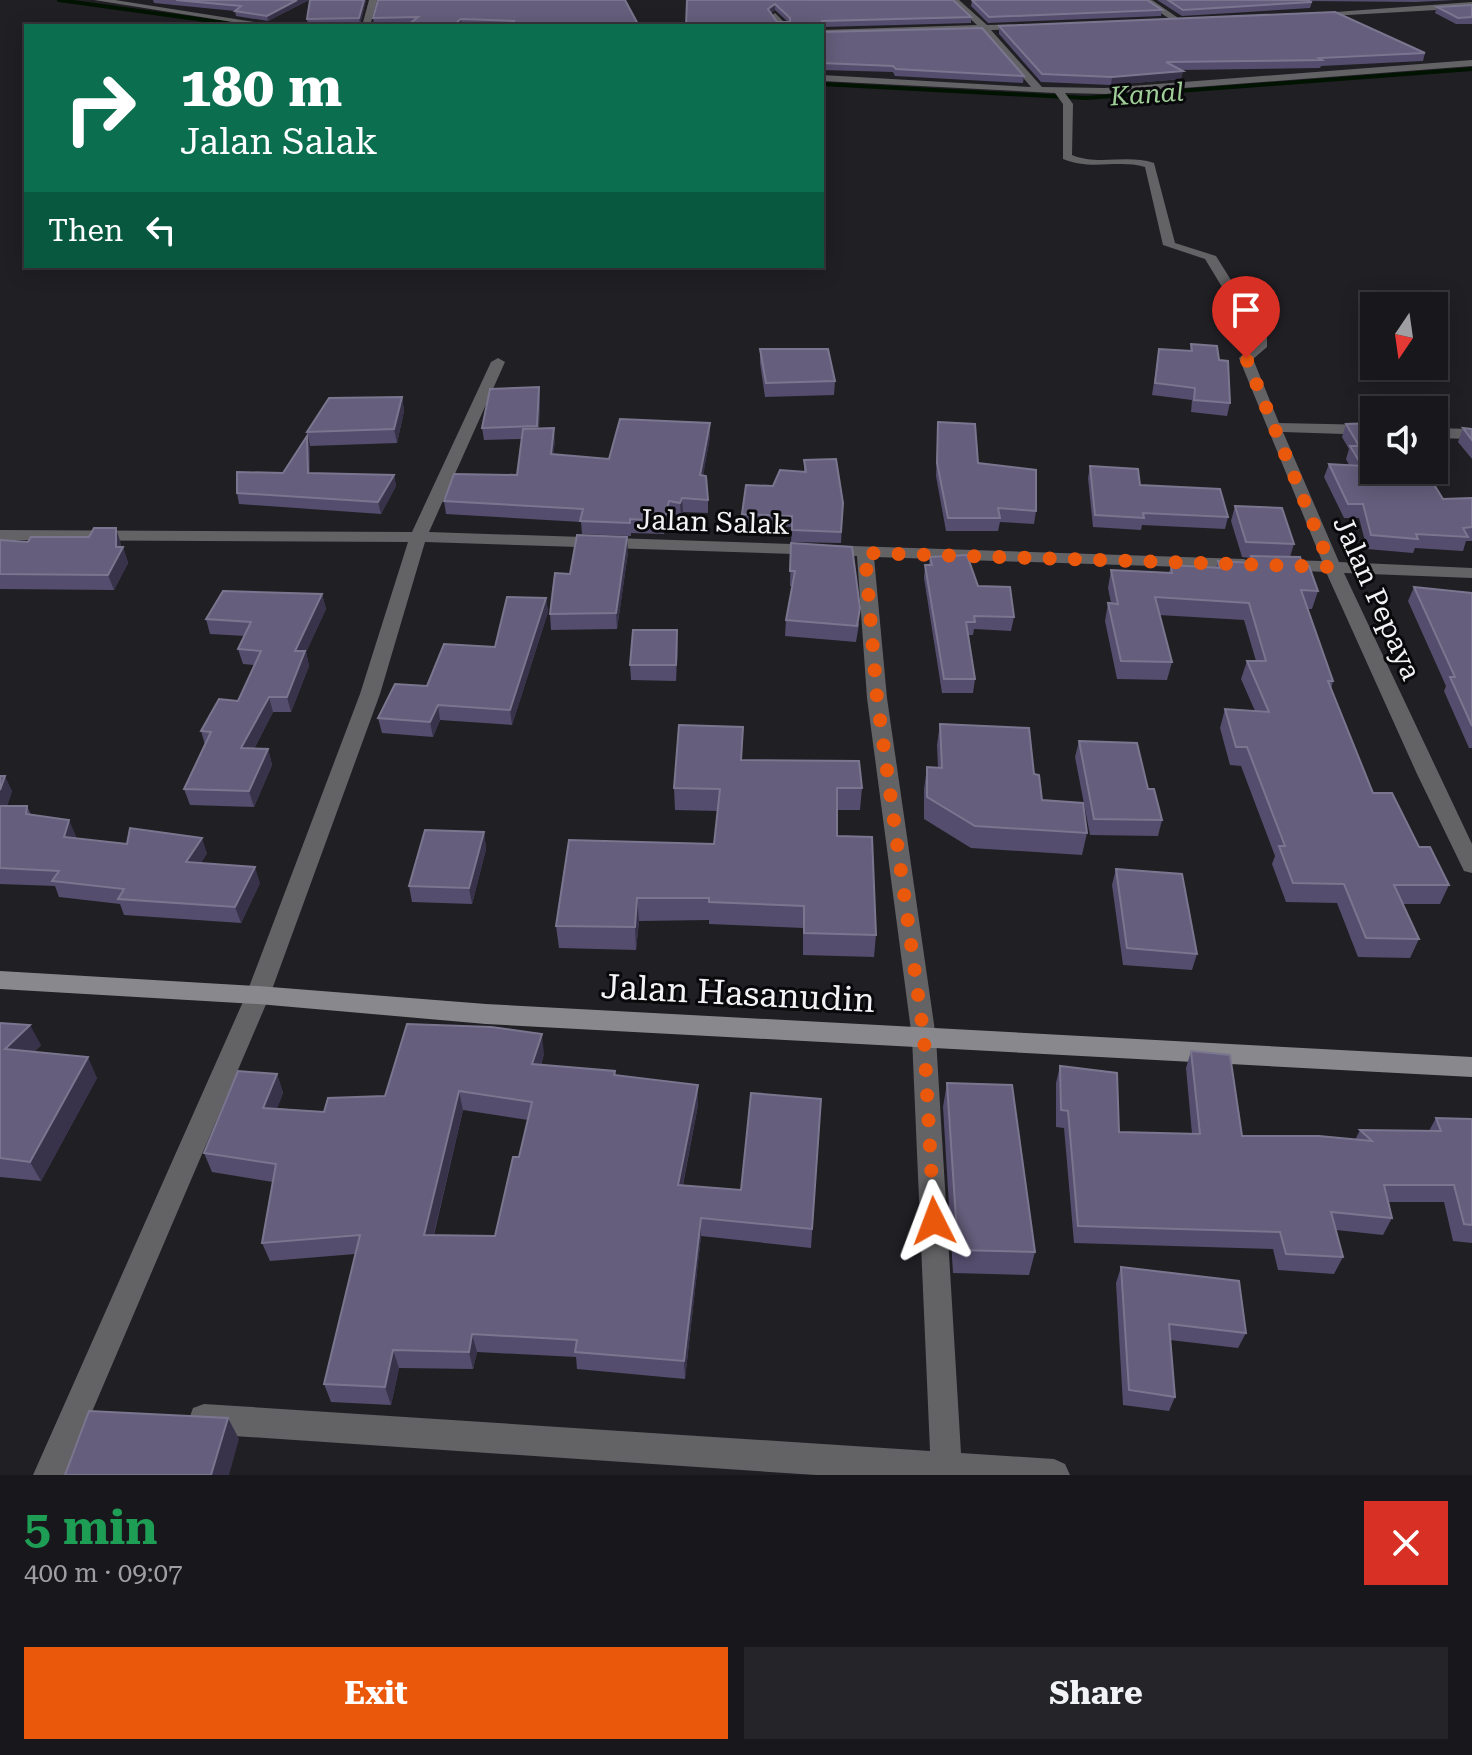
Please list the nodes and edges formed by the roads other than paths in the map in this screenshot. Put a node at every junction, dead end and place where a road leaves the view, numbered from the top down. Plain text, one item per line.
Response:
1 (98, 0) edge
2 (373, 0) edge
3 (1146, 0) edge
4 (1346, 0) edge
5 (955, 1) edge
6 (969, 1) edge
7 (1472, 5) edge
8 (1367, 11) junction
9 (1308, 14) edge
10 (775, 16) edge
11 (1192, 21) edge
12 (1180, 22) junction
13 (1155, 23) edge
14 (262, 24) edge
15 (367, 24) edge
16 (782, 24) edge
17 (1042, 26) edge
18 (984, 27) junction
19 (824, 33) edge
20 (1472, 63) edge
21 (824, 78) edge
22 (1039, 90) junction
23 (1059, 92) junction
24 (498, 362) dead end
25 (1273, 427) junction
26 (1360, 430) edge
27 (1448, 433) edge
28 (1472, 434) edge
29 (0, 535) edge
30 (418, 537) junction
31 (865, 553) junction
32 (1331, 567) junction
33 (1472, 573) edge
34 (1472, 865) edge
35 (0, 980) edge
36 (258, 995) junction
37 (924, 1038) junction
38 (1472, 1067) edge
39 (76, 1410) junction
40 (107, 1412) edge
41 (171, 1416) edge
42 (947, 1470) edge
43 (49, 1475) edge
44 (1054, 1475) edge

1 - 14 street
2 - 15 street
3 - 12 street
4 - 8 street
5 - 6 street
5 - 18 street
7 - 8 street
8 - 9 street
10 - 16 street
11 - 12 street
12 - 13 street
17 - 18 street
18 - 19 street
18 - 22 street
20 - 23 street
21 - 22 street
22 - 23 street
23 - 25 street, Jalan Pepaya
24 - 30 street
25 - 26 street
25 - 32 street, Jalan Pepaya
27 - 28 street
29 - 30 street, Jalan Salak
30 - 31 street, Jalan Salak
30 - 36 street
31 - 32 street, Jalan Salak
31 - 37 street
32 - 33 street, Jalan Salak
32 - 34 street, Jalan Pepaya
35 - 36 main road, Jalan Hasanudin
36 - 37 main road, Jalan Hasanudin
36 - 39 street
37 - 38 main road, Jalan Hasanudin
37 - 42 street
39 - 40 street
39 - 43 street
41 - 42 street
42 - 44 street

